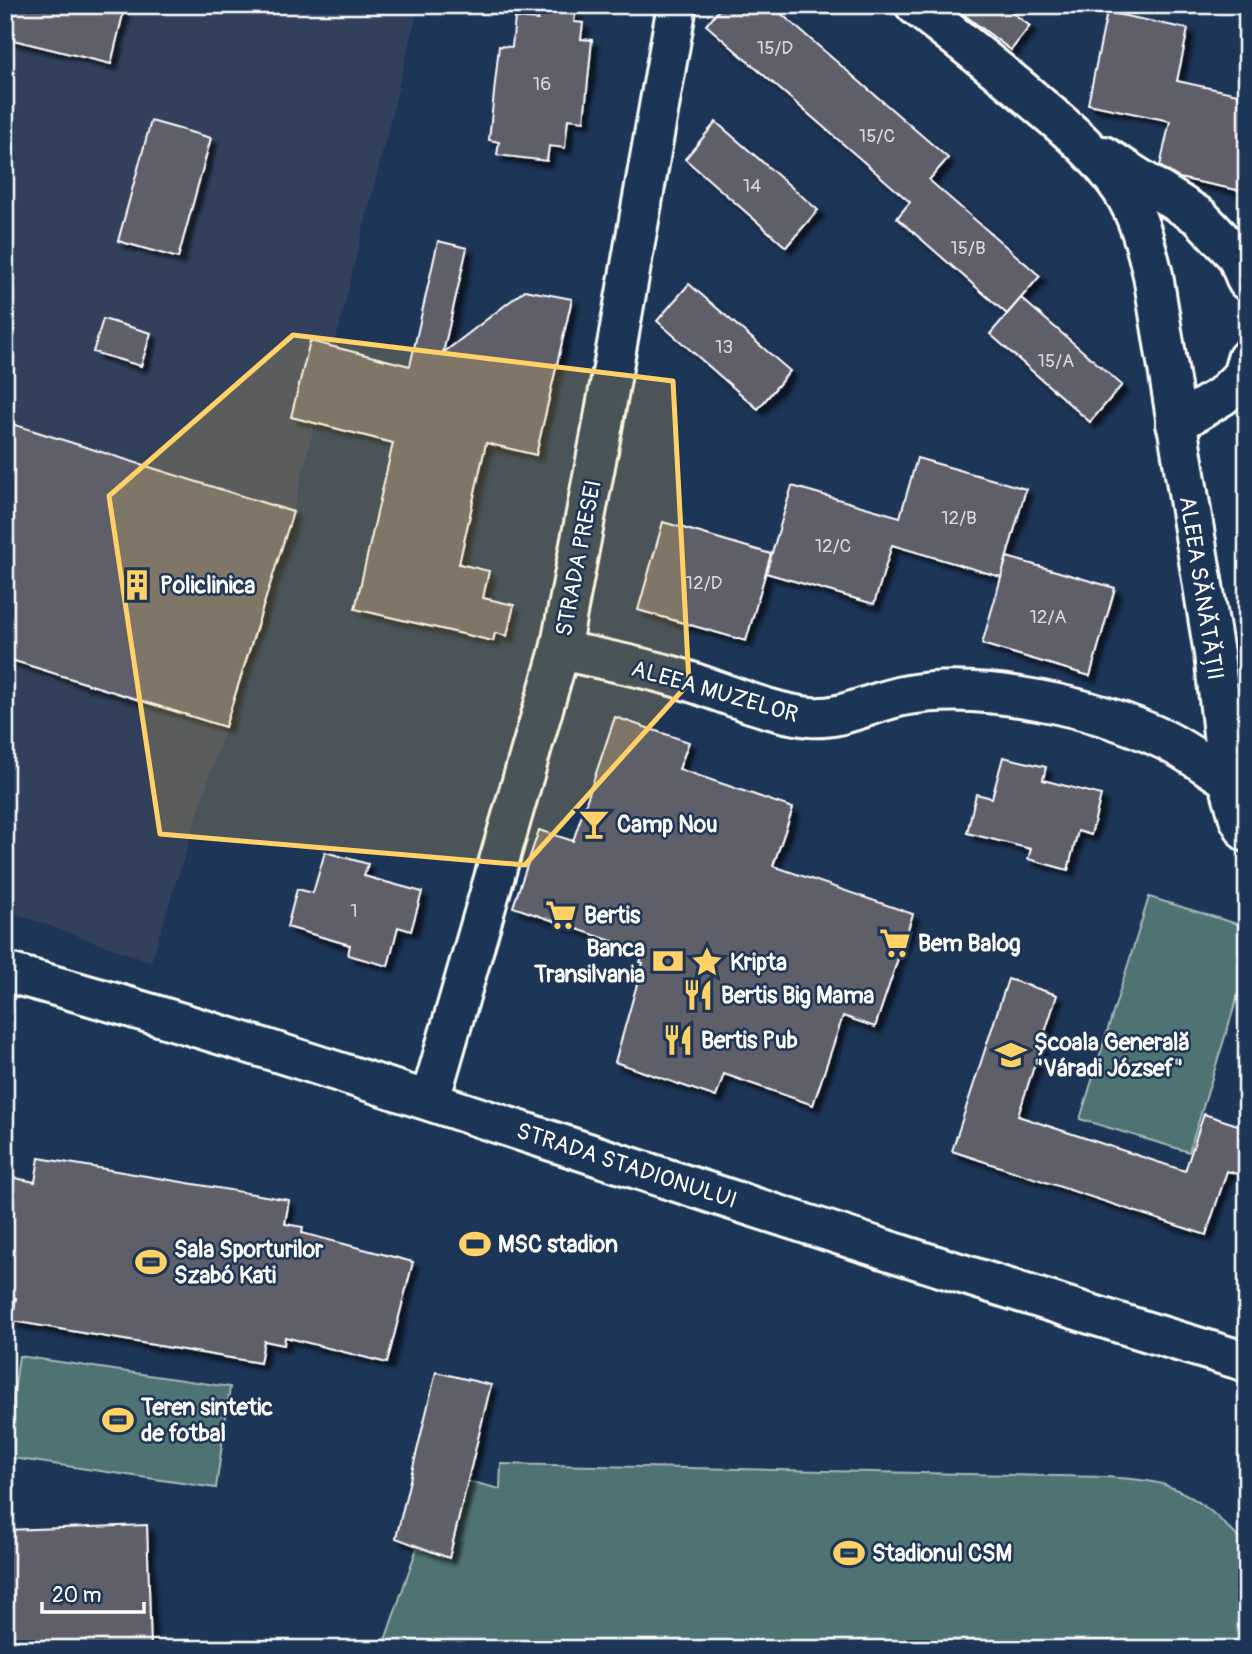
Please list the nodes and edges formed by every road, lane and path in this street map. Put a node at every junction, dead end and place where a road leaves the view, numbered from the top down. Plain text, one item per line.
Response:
1 (677, 5) edge
2 (915, 5) edge
3 (1080, 140) junction
4 (1247, 281) edge
5 (1247, 359) edge
6 (1176, 424) junction
7 (560, 650) junction
8 (1228, 779) junction
9 (1247, 832) edge
10 (5, 972) edge
11 (430, 1100) junction
12 (1247, 1362) edge

1 - 7 street, STRADA PRESEI
2 - 3 street, ALEEA SĂNĂTĂȚII
3 - 4 street, ALEEA SĂNĂTĂȚII
3 - 6 street, ALEEA SĂNĂTĂȚII
5 - 6 street
6 - 8 street, ALEEA SĂNĂTĂȚII
7 - 8 street, ALEEA MUZELOR
7 - 11 street, STRADA PRESEI
8 - 9 street, ALEEA SĂNĂTĂȚII
10 - 11 street, STRADA STADIONULUI
11 - 12 street, STRADA STADIONULUI

